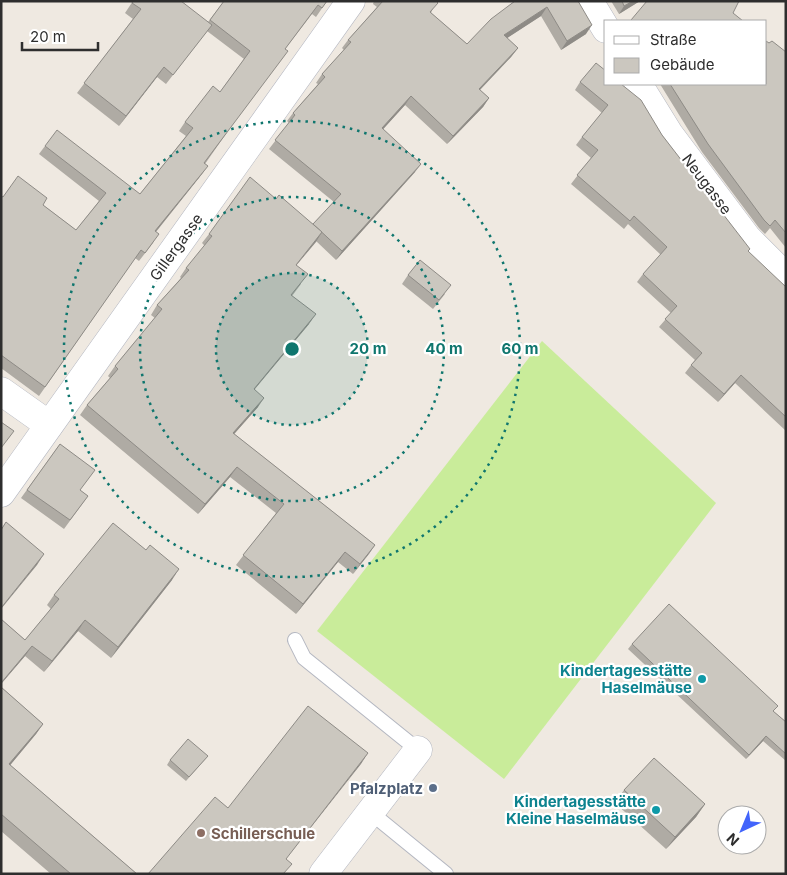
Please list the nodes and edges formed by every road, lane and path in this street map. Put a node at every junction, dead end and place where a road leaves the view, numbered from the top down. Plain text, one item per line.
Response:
1 (351, 1) edge
2 (589, 1) edge
3 (604, 27) edge
4 (639, 85) edge
5 (786, 277) edge
6 (1, 391) edge
7 (49, 425) junction
8 (1, 493) edge
9 (295, 640) dead end
10 (418, 750) joint
11 (370, 812) junction
12 (323, 874) edge
13 (446, 874) edge

1 - 7 street, Gillergasse
2 - 3 street
4 - 5 street, Neugasse
6 - 7 street
7 - 8 street, Gillergasse
9 - 10 lane
10 - 11 street
11 - 12 street
11 - 13 lane

